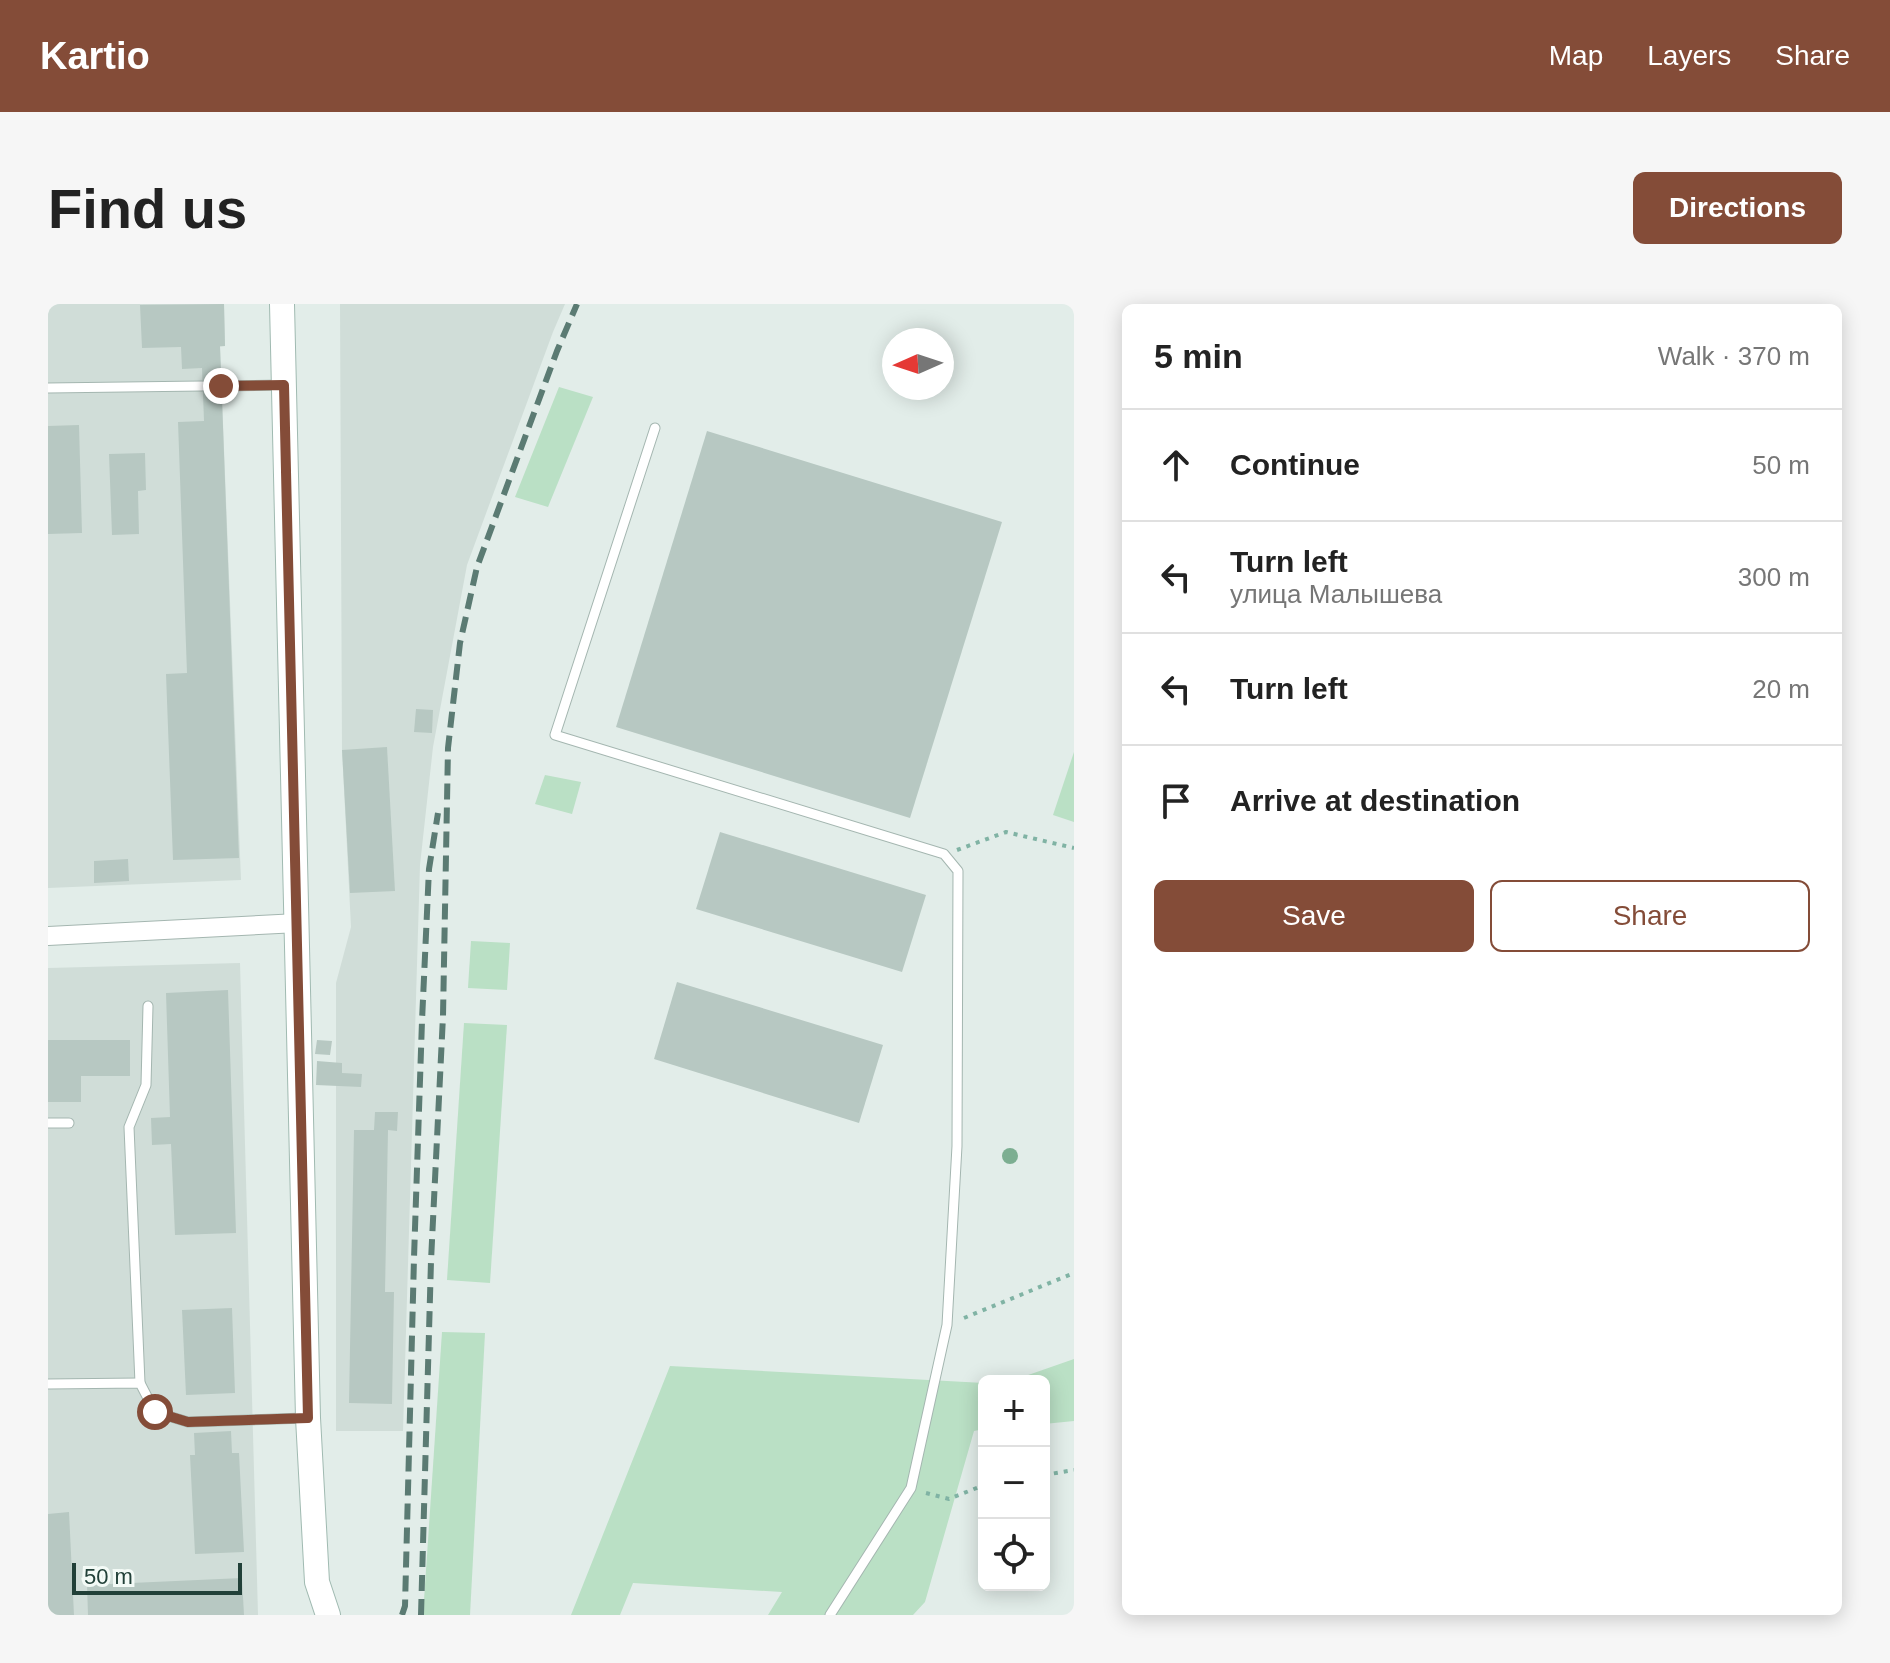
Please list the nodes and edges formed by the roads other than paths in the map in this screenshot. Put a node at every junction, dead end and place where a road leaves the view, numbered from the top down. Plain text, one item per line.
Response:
1 (282, 304) edge
2 (284, 385) junction
3 (202, 386) dead end
4 (221, 386) dead end
5 (48, 388) edge
6 (655, 428) dead end
7 (298, 923) junction
8 (48, 936) edge
9 (148, 1006) dead end
10 (48, 1123) edge
11 (69, 1123) dead end
12 (140, 1383) junction
13 (48, 1384) edge
14 (308, 1418) junction
15 (328, 1615) edge
16 (830, 1615) edge

1 - 2 street
2 - 4 lane
2 - 7 street
3 - 5 lane
6 - 16 lane
7 - 8 street
7 - 14 street
9 - 12 lane
10 - 11 lane
12 - 13 lane
12 - 14 lane
14 - 15 street

